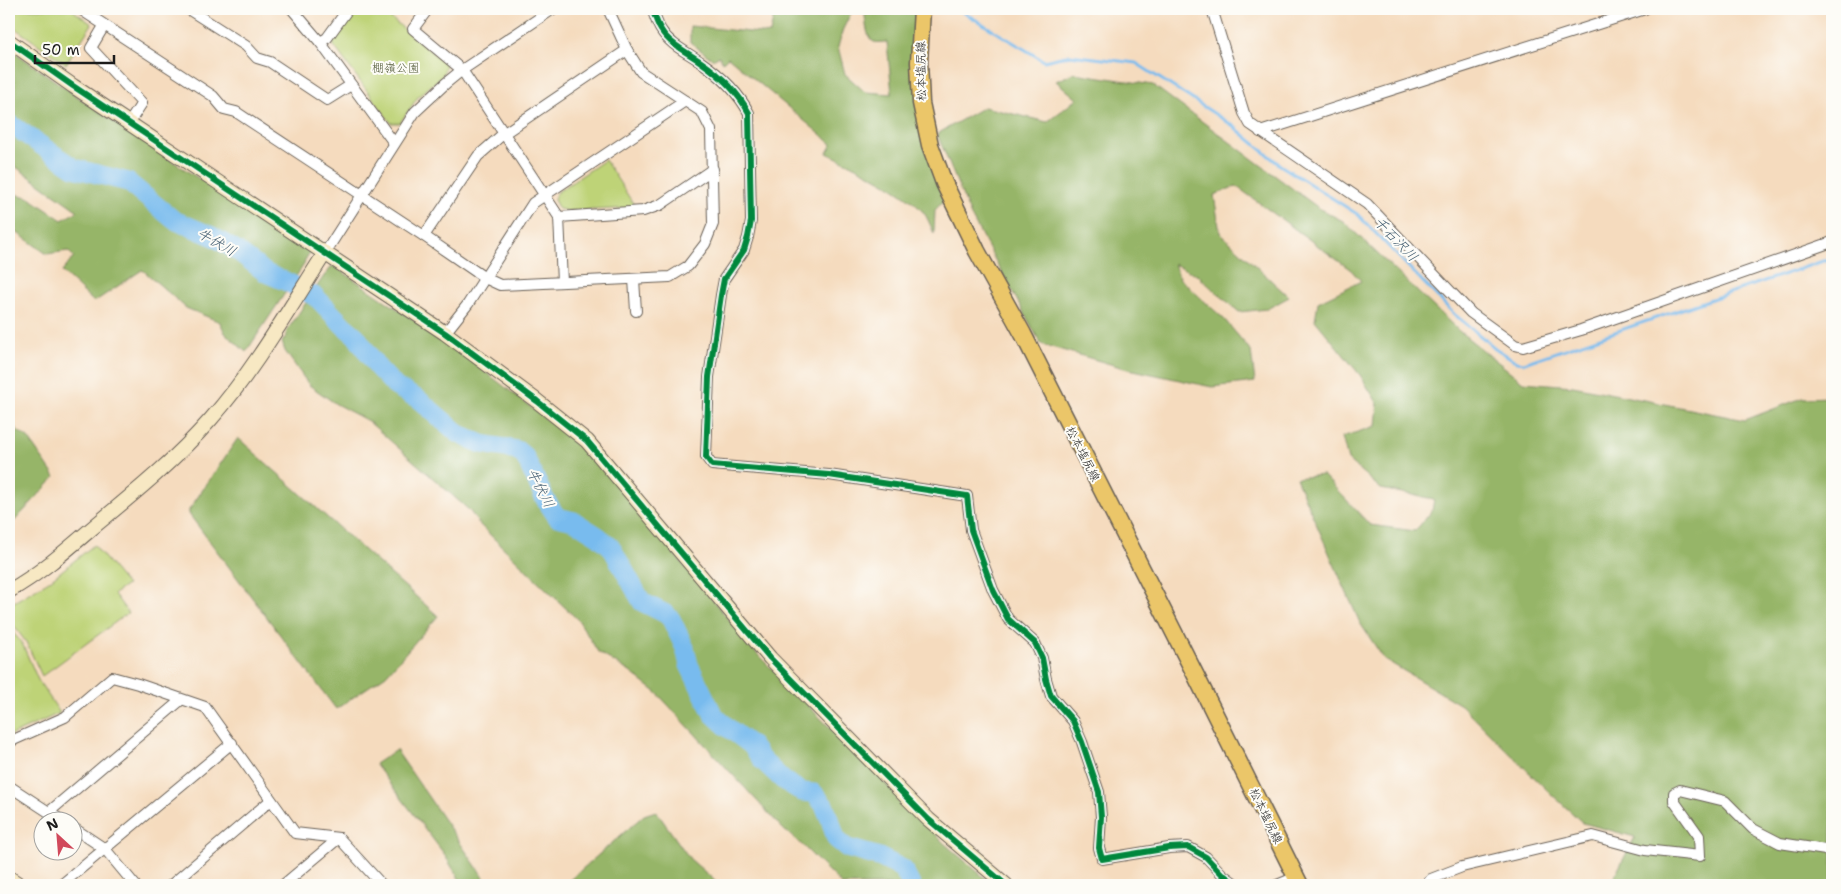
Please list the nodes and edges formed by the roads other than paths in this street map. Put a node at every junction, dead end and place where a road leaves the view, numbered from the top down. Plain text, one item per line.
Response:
1 (80, 9) edge
2 (188, 9) edge
3 (292, 9) edge
4 (348, 9) edge
5 (428, 9) edge
6 (553, 9) edge
7 (608, 9) edge
8 (652, 9) edge
9 (922, 9) edge
10 (1212, 9) edge
11 (1645, 9) edge
12 (104, 26) junction
13 (9, 41) edge
14 (320, 42) junction
15 (627, 50) junction
16 (462, 70) junction
17 (351, 84) junction
18 (685, 101) junction
19 (129, 124) junction
20 (1260, 132) junction
21 (503, 134) junction
22 (394, 143) junction
23 (713, 169) junction
24 (544, 194) junction
25 (362, 195) junction
26 (559, 217) junction
27 (424, 236) junction
28 (1832, 242) edge
29 (324, 255) junction
30 (485, 278) junction
31 (634, 279) junction
32 (562, 282) junction
33 (636, 311) dead end
34 (445, 334) junction
35 (9, 590) edge
36 (181, 700) junction
37 (9, 742) edge
38 (232, 743) junction
39 (9, 786) edge
40 (271, 800) junction
41 (49, 812) joint
42 (82, 834) edge
43 (339, 838) junction
44 (105, 850) junction
45 (1832, 851) edge
46 (9, 878) edge
47 (1298, 881) edge
48 (20, 885) edge
49 (61, 885) edge
50 (135, 885) edge
51 (171, 885) edge
52 (283, 885) edge
53 (382, 885) edge
54 (1006, 885) edge
55 (1237, 885) edge
56 (1277, 885) edge
57 (1426, 885) edge

1 - 12 street
2 - 17 street
3 - 14 street
4 - 14 street
5 - 16 street
6 - 16 street
7 - 15 street
8 - 55 street
9 - 47 main road, 松本塩尻線
10 - 20 street
11 - 20 street
12 - 19 street
12 - 25 street
13 - 19 street
14 - 17 street
15 - 18 street
15 - 21 street
16 - 21 street
16 - 22 street
17 - 22 street
18 - 23 street
18 - 24 street
19 - 29 street
20 - 28 street
21 - 24 street
21 - 27 street
22 - 25 street
23 - 26 street
23 - 31 street
24 - 26 street
24 - 30 street
25 - 27 street
25 - 29 street
26 - 32 street
27 - 30 street
29 - 34 street
29 - 35 street
30 - 32 street
30 - 34 street
31 - 32 street
31 - 33 street
34 - 54 street
36 - 37 street
36 - 38 street
36 - 41 street
38 - 40 street
38 - 44 street
39 - 41 street
40 - 43 street
40 - 51 street
42 - 44 street
43 - 52 street
43 - 53 street
44 - 49 street
44 - 50 street
45 - 57 street
46 - 48 street
47 - 56 street

